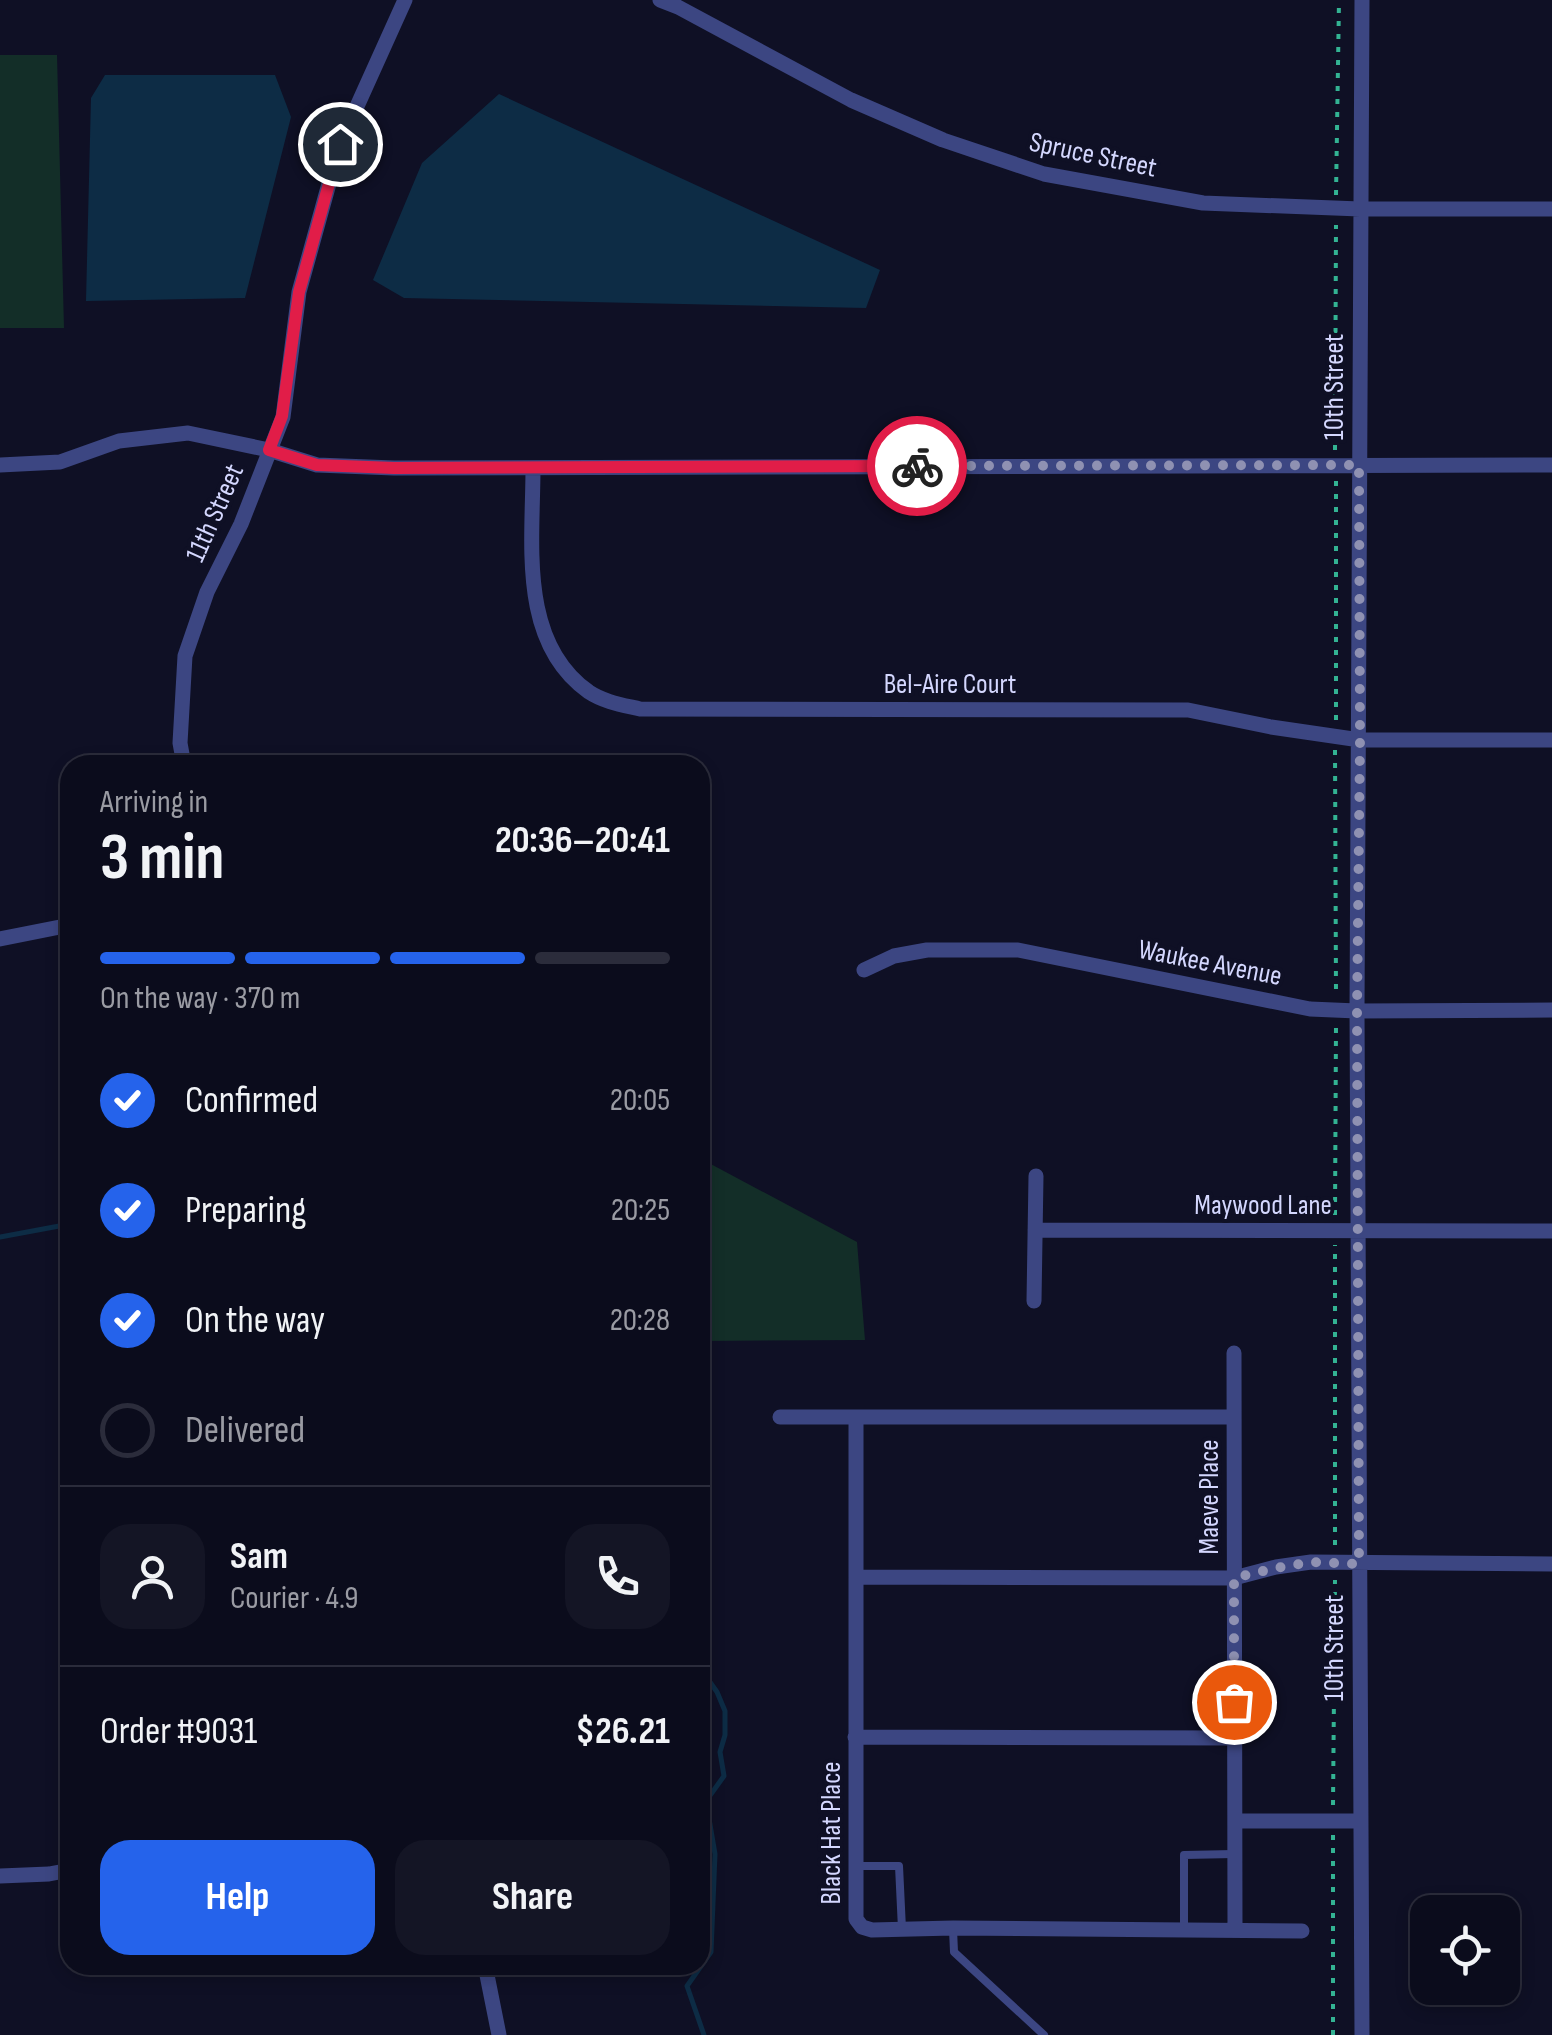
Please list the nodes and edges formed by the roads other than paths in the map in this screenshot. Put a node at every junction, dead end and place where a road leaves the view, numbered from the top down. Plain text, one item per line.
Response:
1 (405, 0) edge
2 (660, 0) edge
3 (1362, 0) edge
4 (1360, 209) junction
5 (1552, 209) edge
6 (269, 450) junction
7 (0, 465) edge
8 (1359, 465) junction
9 (1552, 465) edge
10 (533, 468) junction
11 (1360, 740) junction
12 (1552, 740) edge
13 (182, 755) edge
14 (60, 927) edge
15 (0, 939) edge
16 (864, 970) dead end
17 (1552, 1010) edge
18 (1357, 1011) junction
19 (1036, 1176) dead end
20 (1035, 1230) junction
21 (1358, 1230) junction
22 (1552, 1231) edge
23 (1034, 1300) dead end
24 (1234, 1353) dead end
25 (780, 1418) dead end
26 (856, 1418) junction
27 (1234, 1418) junction
28 (1359, 1564) junction
29 (1552, 1564) edge
30 (856, 1577) junction
31 (1234, 1578) junction
32 (855, 1736) junction
33 (1234, 1738) junction
34 (1235, 1821) junction
35 (1360, 1821) junction
36 (1235, 1854) junction
37 (856, 1866) junction
38 (60, 1872) edge
39 (0, 1876) edge
40 (953, 1928) junction
41 (902, 1929) junction
42 (1184, 1930) junction
43 (1235, 1930) junction
44 (1302, 1930) dead end
45 (487, 1975) edge
46 (500, 2035) edge
47 (1044, 2035) edge
48 (1362, 2035) edge

1 - 6 street, 11th Street
2 - 4 street, Spruce Street
3 - 4 street, 10th Street
4 - 5 street, Spruce Street
4 - 8 street, 10th Street
6 - 7 street
6 - 10 street
6 - 13 street, 11th Street
8 - 9 street
8 - 10 street
8 - 11 street, 10th Street
10 - 11 street, Bel-Aire Court
11 - 12 street, Bel-Aire Court
11 - 18 street, 10th Street
14 - 15 street
16 - 18 street, Waukee Avenue
17 - 18 street, Waukee Avenue
18 - 21 street, 10th Street
19 - 20 street
20 - 21 street, Maywood Lane
20 - 23 street
21 - 22 street, Maywood Lane
21 - 28 street, 10th Street
24 - 27 street, Maeve Place
25 - 26 street
26 - 27 street
26 - 30 street, Black Hat Place
27 - 31 street, Maeve Place
28 - 29 street
28 - 31 street
28 - 35 street, 10th Street
30 - 31 street
30 - 32 street, Black Hat Place
31 - 33 street, Maeve Place
32 - 33 street
32 - 37 street, Black Hat Place
33 - 34 street, Maeve Place
34 - 35 street
34 - 36 street, Maeve Place
35 - 48 street, 10th Street
36 - 42 lane
36 - 43 street, Maeve Place
37 - 41 street, Black Hat Place
37 - 41 lane
38 - 39 street
40 - 41 street, Black Hat Place
40 - 42 street, Black Hat Place
40 - 47 lane
42 - 43 street, Black Hat Place
43 - 44 street, Black Hat Place
45 - 46 street

